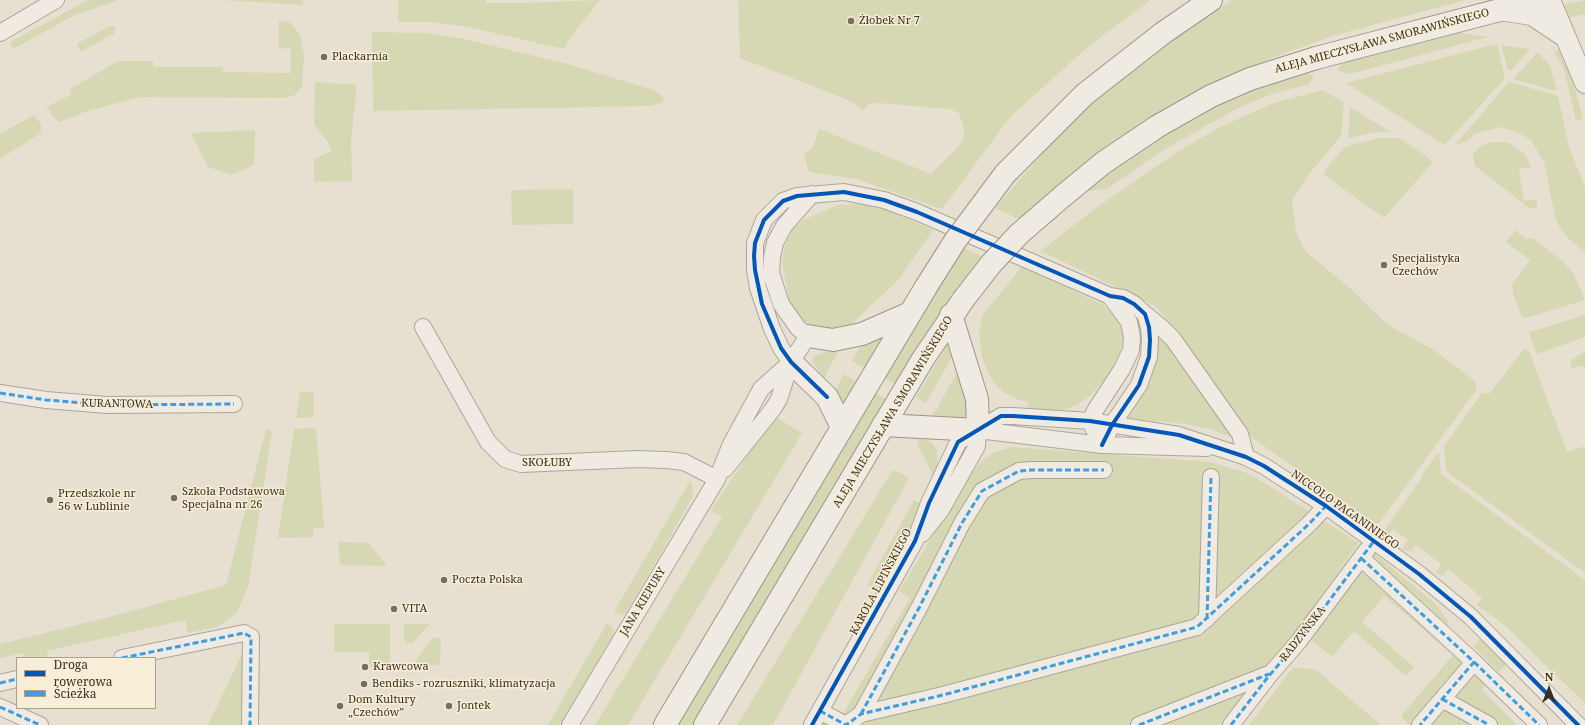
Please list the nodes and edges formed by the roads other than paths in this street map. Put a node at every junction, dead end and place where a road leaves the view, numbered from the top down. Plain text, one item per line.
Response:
1 (56, 0) edge
2 (1211, 0) edge
3 (1538, 0) edge
4 (1550, 0) edge
5 (1498, 10) junction
6 (0, 32) edge
7 (1566, 38) junction
8 (1585, 83) edge
9 (812, 194) junction
10 (1110, 296) junction
11 (957, 308) junction
12 (910, 313) junction
13 (1144, 314) junction
14 (422, 327) dead end
15 (808, 336) junction
16 (792, 362) junction
17 (0, 393) edge
18 (234, 404) dead end
19 (1090, 422) junction
20 (883, 425) junction
21 (1112, 425) junction
22 (842, 426) junction
23 (978, 430) junction
24 (1102, 445) junction
25 (1220, 448) junction
26 (1246, 457) junction
27 (1104, 470) dead end
28 (1211, 477) dead end
29 (717, 479) junction
30 (1326, 506) junction
31 (1374, 541) junction
32 (1361, 558) junction
33 (1207, 619) junction
34 (127, 657) edge
35 (1474, 662) junction
36 (1271, 674) junction
37 (16, 679) edge
38 (0, 683) edge
39 (1442, 699) junction
40 (0, 707) edge
41 (820, 711) junction
42 (860, 714) junction
43 (1158, 722) edge
44 (40, 725) edge
45 (250, 725) edge
46 (570, 725) edge
47 (665, 725) edge
48 (705, 725) edge
49 (812, 725) edge
50 (1139, 725) edge
51 (1231, 725) edge
52 (1420, 725) edge
53 (1489, 725) edge
54 (1539, 725) edge
55 (1578, 725) edge

1 - 6 street
2 - 12 main road, bridge
3 - 5 main road, ALEJA MIECZYSŁAWA SMORAWIŃSKIEGO
4 - 7 street
5 - 7 street
5 - 11 main road, ALEJA MIECZYSŁAWA SMORAWIŃSKIEGO, bridge
7 - 8 street
9 - 10 street
9 - 15 street
9 - 16 street
10 - 13 street
10 - 19 street
11 - 20 main road, ALEJA MIECZYSŁAWA SMORAWIŃSKIEGO
11 - 23 main road
12 - 15 main road
12 - 22 main road
13 - 21 street
13 - 26 street
14 - 29 street, SKOŁUBY
15 - 16 street, JANA KIEPURY
16 - 22 main road
16 - 29 street, JANA KIEPURY
16 - 29 street, JANA KIEPURY
17 - 18 street, KURANTOWA
19 - 21 street, NICCOLO PAGANINIEGO
19 - 23 street, NICCOLO PAGANINIEGO
19 - 24 street
20 - 23 main road
20 - 48 main road, ALEJA MIECZYSŁAWA SMORAWIŃSKIEGO
21 - 24 street
21 - 25 street, NICCOLO PAGANINIEGO
22 - 47 main road
23 - 24 street, NICCOLO PAGANINIEGO
23 - 41 street, KAROLA LIPIŃSKIEGO
24 - 25 street, NICCOLO PAGANINIEGO
25 - 26 street, NICCOLO PAGANINIEGO
26 - 30 street, NICCOLO PAGANINIEGO
27 - 42 street
28 - 33 street
29 - 46 street, JANA KIEPURY
30 - 31 street, NICCOLO PAGANINIEGO
30 - 33 street
31 - 32 street, RADZYŃSKA
31 - 55 street, NICCOLO PAGANINIEGO
32 - 35 street
32 - 36 street, RADZYŃSKA
33 - 42 street
34 - 45 street
35 - 39 street
35 - 54 street
36 - 43 street
36 - 51 street, RADZYŃSKA
37 - 38 street
39 - 52 street
39 - 53 street
40 - 44 street
41 - 42 street
41 - 49 street, KAROLA LIPIŃSKIEGO
43 - 50 street

